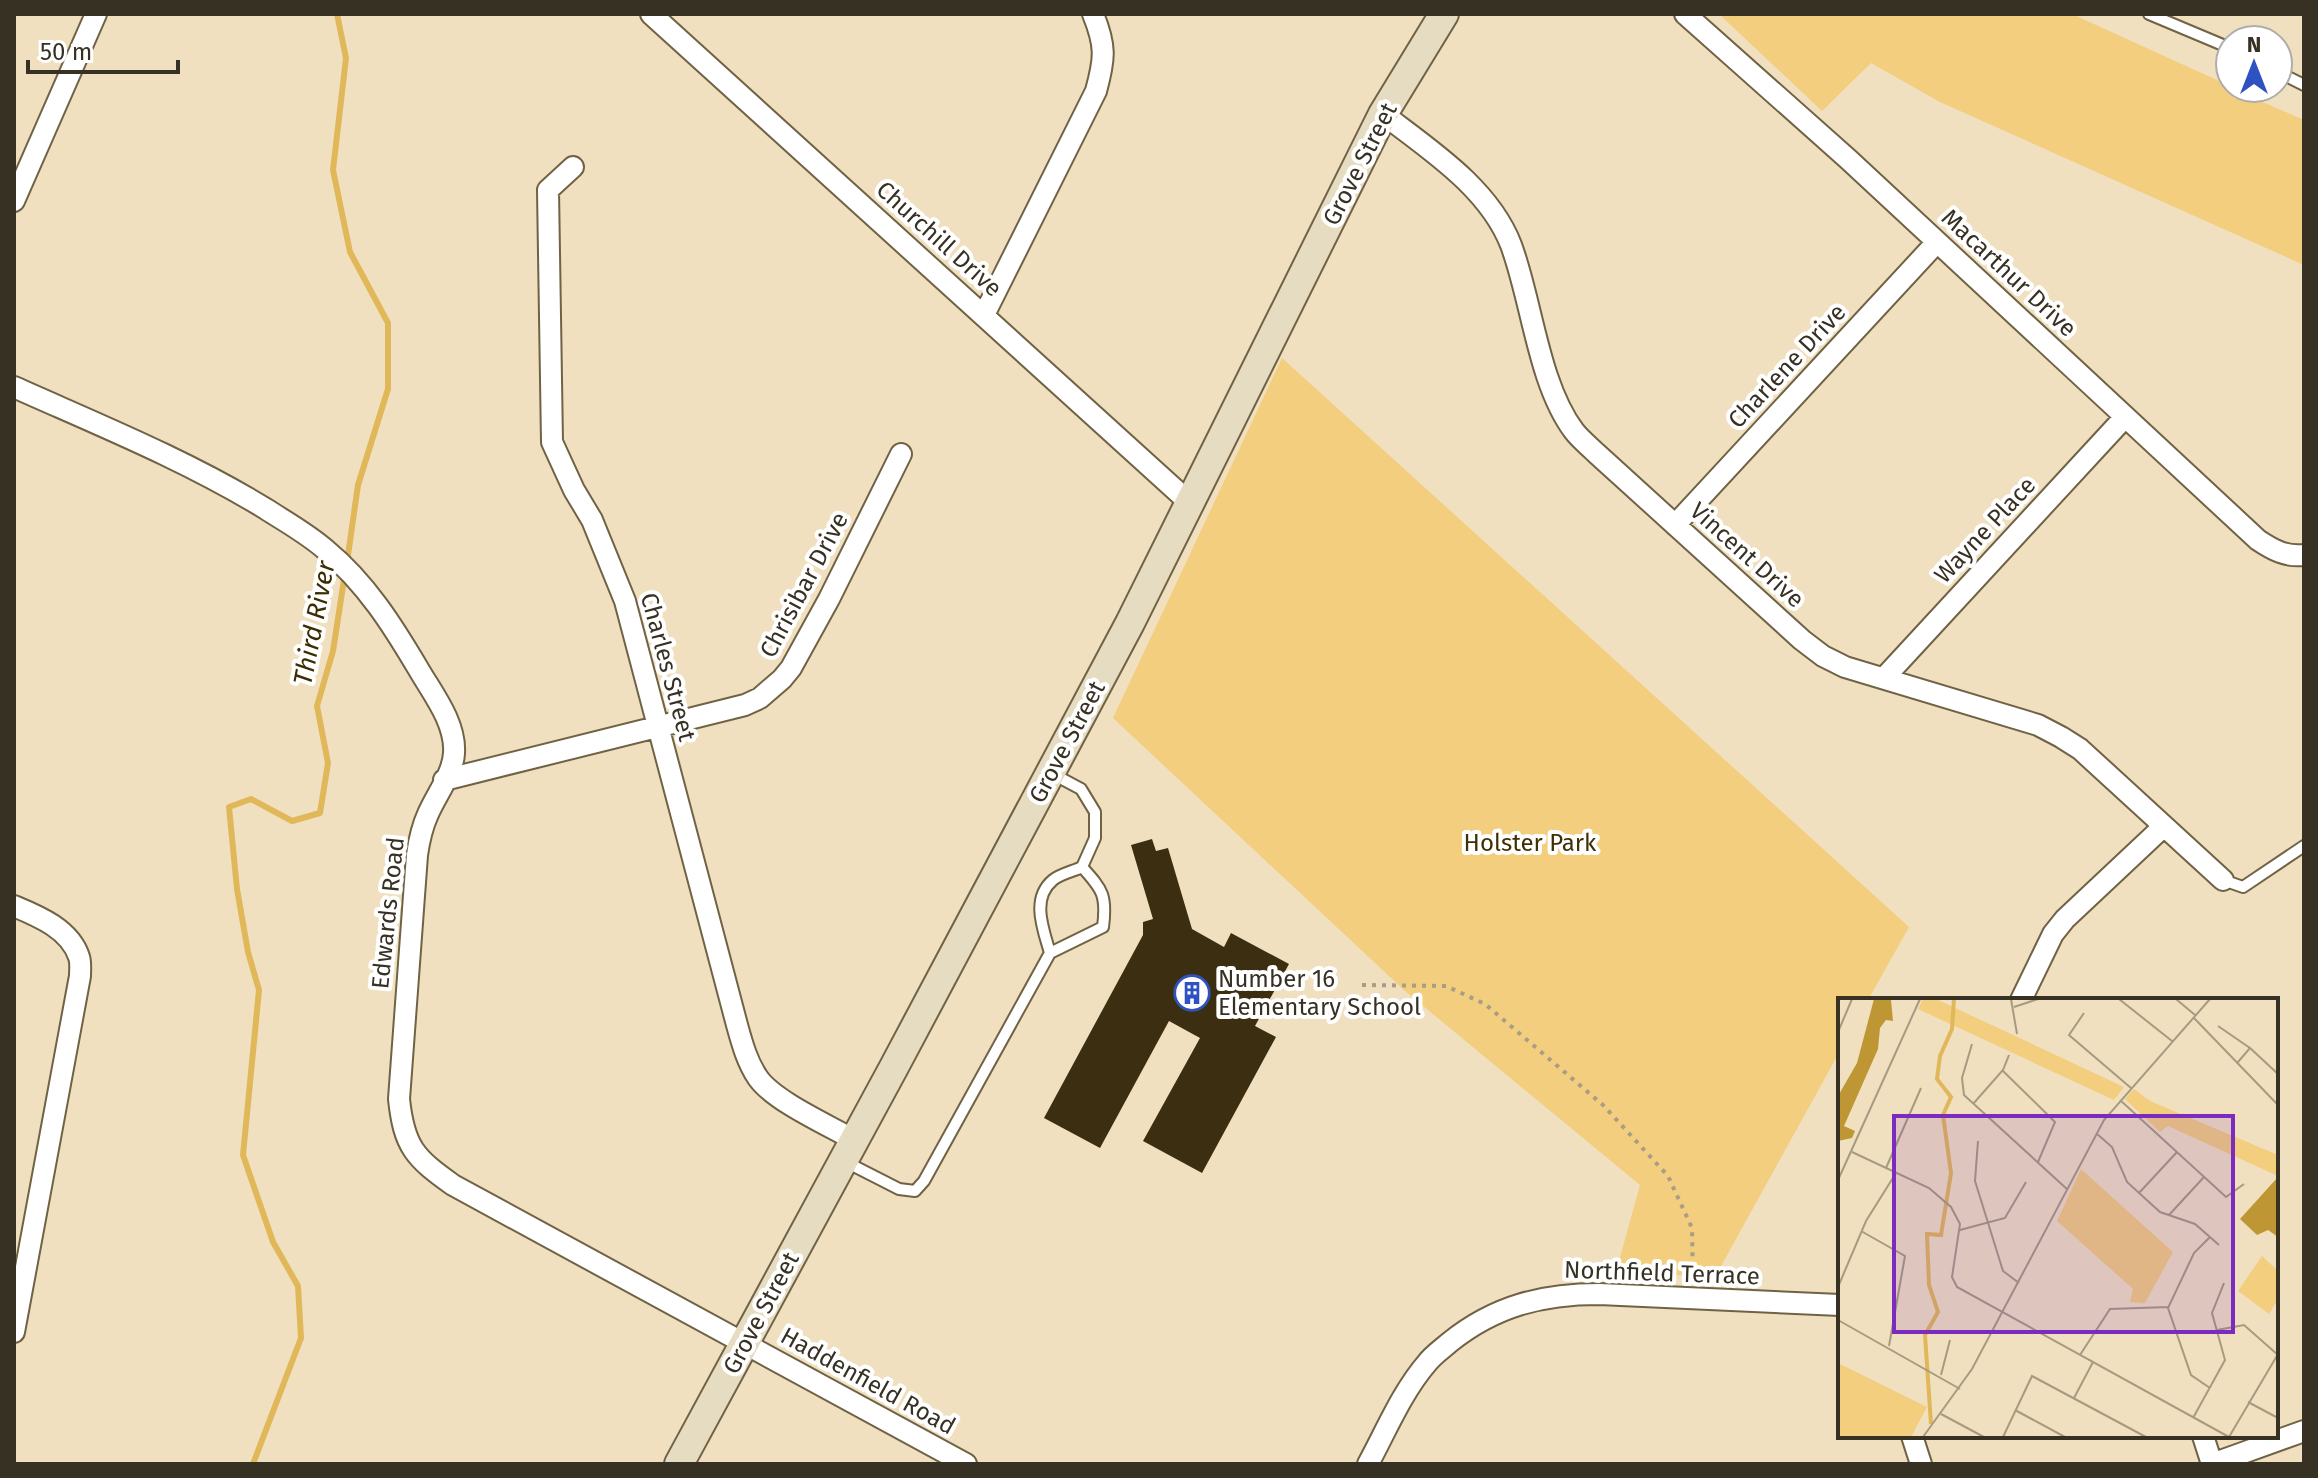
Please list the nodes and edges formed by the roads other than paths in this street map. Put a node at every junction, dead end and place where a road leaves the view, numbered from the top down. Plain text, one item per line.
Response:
1 (96, 14) edge
2 (651, 14) edge
3 (1444, 14) edge
4 (1685, 14) edge
5 (2149, 14) edge
6 (1094, 17) edge
7 (2214, 41) edge
8 (1383, 114) junction
9 (573, 167) dead end
10 (14, 201) edge
11 (1937, 242) junction
12 (984, 315) junction
13 (14, 387) edge
14 (2125, 417) junction
15 (901, 454) dead end
16 (1191, 504) junction
17 (1675, 525) junction
18 (2304, 555) edge
19 (1884, 678) junction
20 (658, 726) junction
21 (1050, 773) junction
22 (444, 780) junction
23 (2164, 826) junction
24 (2304, 846) edge
25 (1082, 867) junction
26 (2223, 880) joint
27 (14, 906) edge
28 (1050, 953) junction
29 (2022, 998) edge
30 (848, 1150) junction
31 (1838, 1305) edge
32 (14, 1332) edge
33 (745, 1343) junction
34 (2304, 1431) edge
35 (1913, 1438) edge
36 (2204, 1438) edge
37 (679, 1464) edge
38 (966, 1464) edge
39 (1368, 1464) edge
40 (1921, 1464) edge
41 (2212, 1464) edge

1 - 10 street
2 - 12 street, Churchill Drive
3 - 8 street, Grove Street
4 - 11 street, Macarthur Drive
5 - 7 lane
6 - 12 street
8 - 16 street, Grove Street
8 - 17 street, Vincent Drive
9 - 20 street, Charles Street
11 - 14 street, Macarthur Drive
11 - 17 street, Charlene Drive
12 - 16 street, Churchill Drive
13 - 22 street, Edwards Road
14 - 18 street, Macarthur Drive
14 - 19 street, Wayne Place
15 - 20 street, Chrisibar Drive
16 - 21 street, Grove Street
17 - 19 street, Vincent Drive
19 - 23 street, Vincent Drive
20 - 22 street, Chrisibar Drive
20 - 30 street, Charles Street
21 - 25 lane
21 - 30 street, Grove Street
22 - 33 street, Edwards Road
23 - 26 street, Vincent Drive
23 - 29 street
24 - 26 lane
25 - 28 lane
25 - 28 lane
27 - 32 street
28 - 30 lane
30 - 33 street, Grove Street
31 - 39 street, Northfield Terrace
33 - 37 street, Grove Street
33 - 38 street, Haddenfield Road
34 - 41 street
35 - 40 street
36 - 41 street

